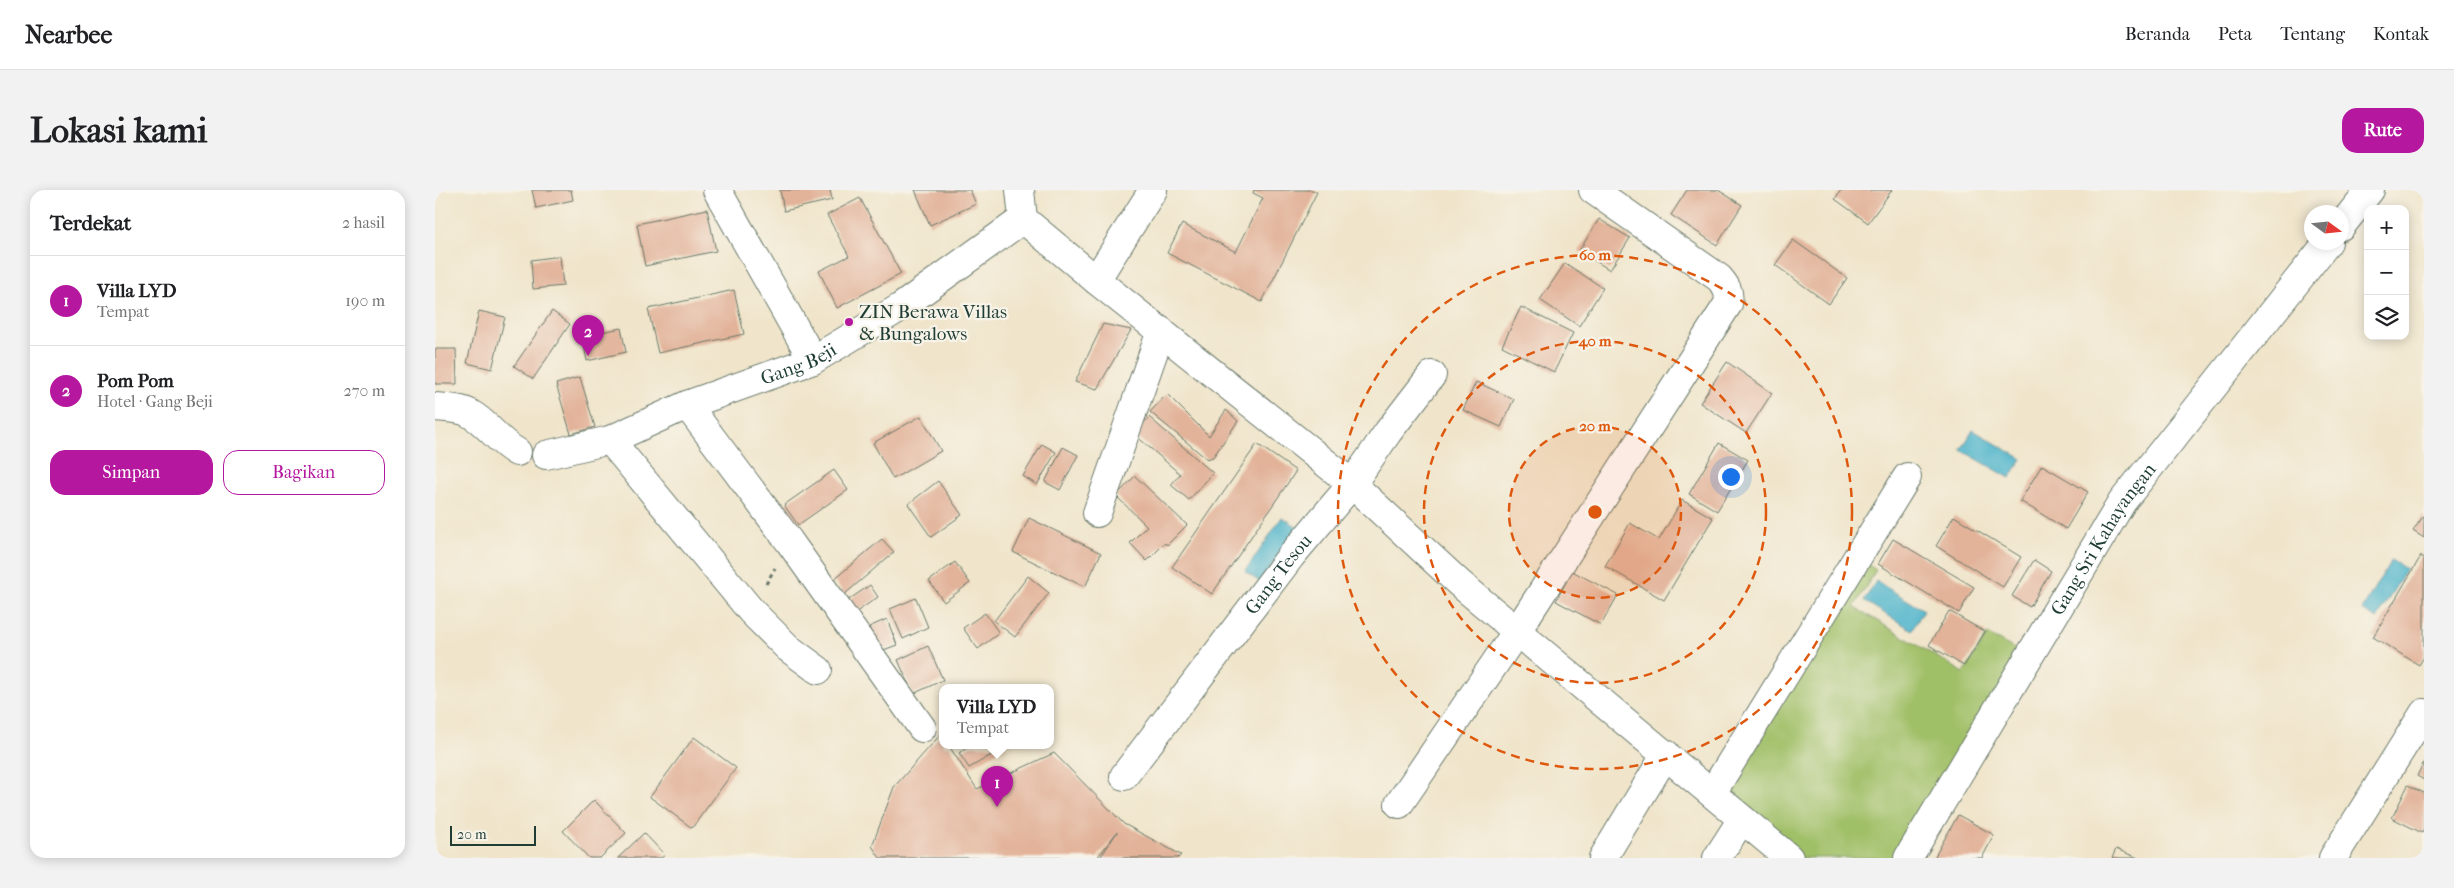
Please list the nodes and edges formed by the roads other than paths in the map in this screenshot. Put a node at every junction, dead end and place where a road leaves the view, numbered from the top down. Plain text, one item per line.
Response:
1 (717, 190) edge
2 (1020, 190) edge
3 (1153, 190) edge
4 (1593, 190) edge
5 (2370, 190) edge
6 (2349, 216) edge
7 (1023, 219) junction
8 (2322, 250) edge
9 (1096, 280) junction
10 (1161, 331) junction
11 (813, 360) junction
12 (1432, 375) dead end
13 (687, 405) junction
14 (435, 407) edge
15 (610, 440) junction
16 (517, 452) dead end
17 (546, 455) dead end
18 (1907, 477) dead end
19 (1353, 484) junction
20 (1097, 513) dead end
21 (1517, 631) junction
22 (818, 670) dead end
23 (2424, 713) edge
24 (922, 728) dead end
25 (1666, 754) junction
26 (1124, 776) dead end
27 (1712, 793) junction
28 (1399, 804) dead end
29 (1742, 819) junction
30 (1603, 858) edge
31 (1717, 858) edge
32 (1789, 858) edge
33 (1908, 858) edge
34 (2333, 858) edge

1 - 11 street
2 - 7 street
3 - 9 street
4 - 21 street
5 - 6 street
7 - 9 street
7 - 11 street, Gang Beji
8 - 33 street, Gang Sri Kahayangan
9 - 10 street
10 - 19 street
10 - 20 street
11 - 13 street, Gang Beji
12 - 19 street, Gang Tesou
13 - 15 street, Gang Beji
13 - 24 street
14 - 16 street
15 - 17 street, Gang Beji
15 - 22 street
18 - 27 street
19 - 21 street
19 - 26 street, Gang Tesou
21 - 25 street
21 - 28 street
23 - 34 street
25 - 27 street
25 - 30 street
27 - 29 street
29 - 31 street
29 - 32 street

